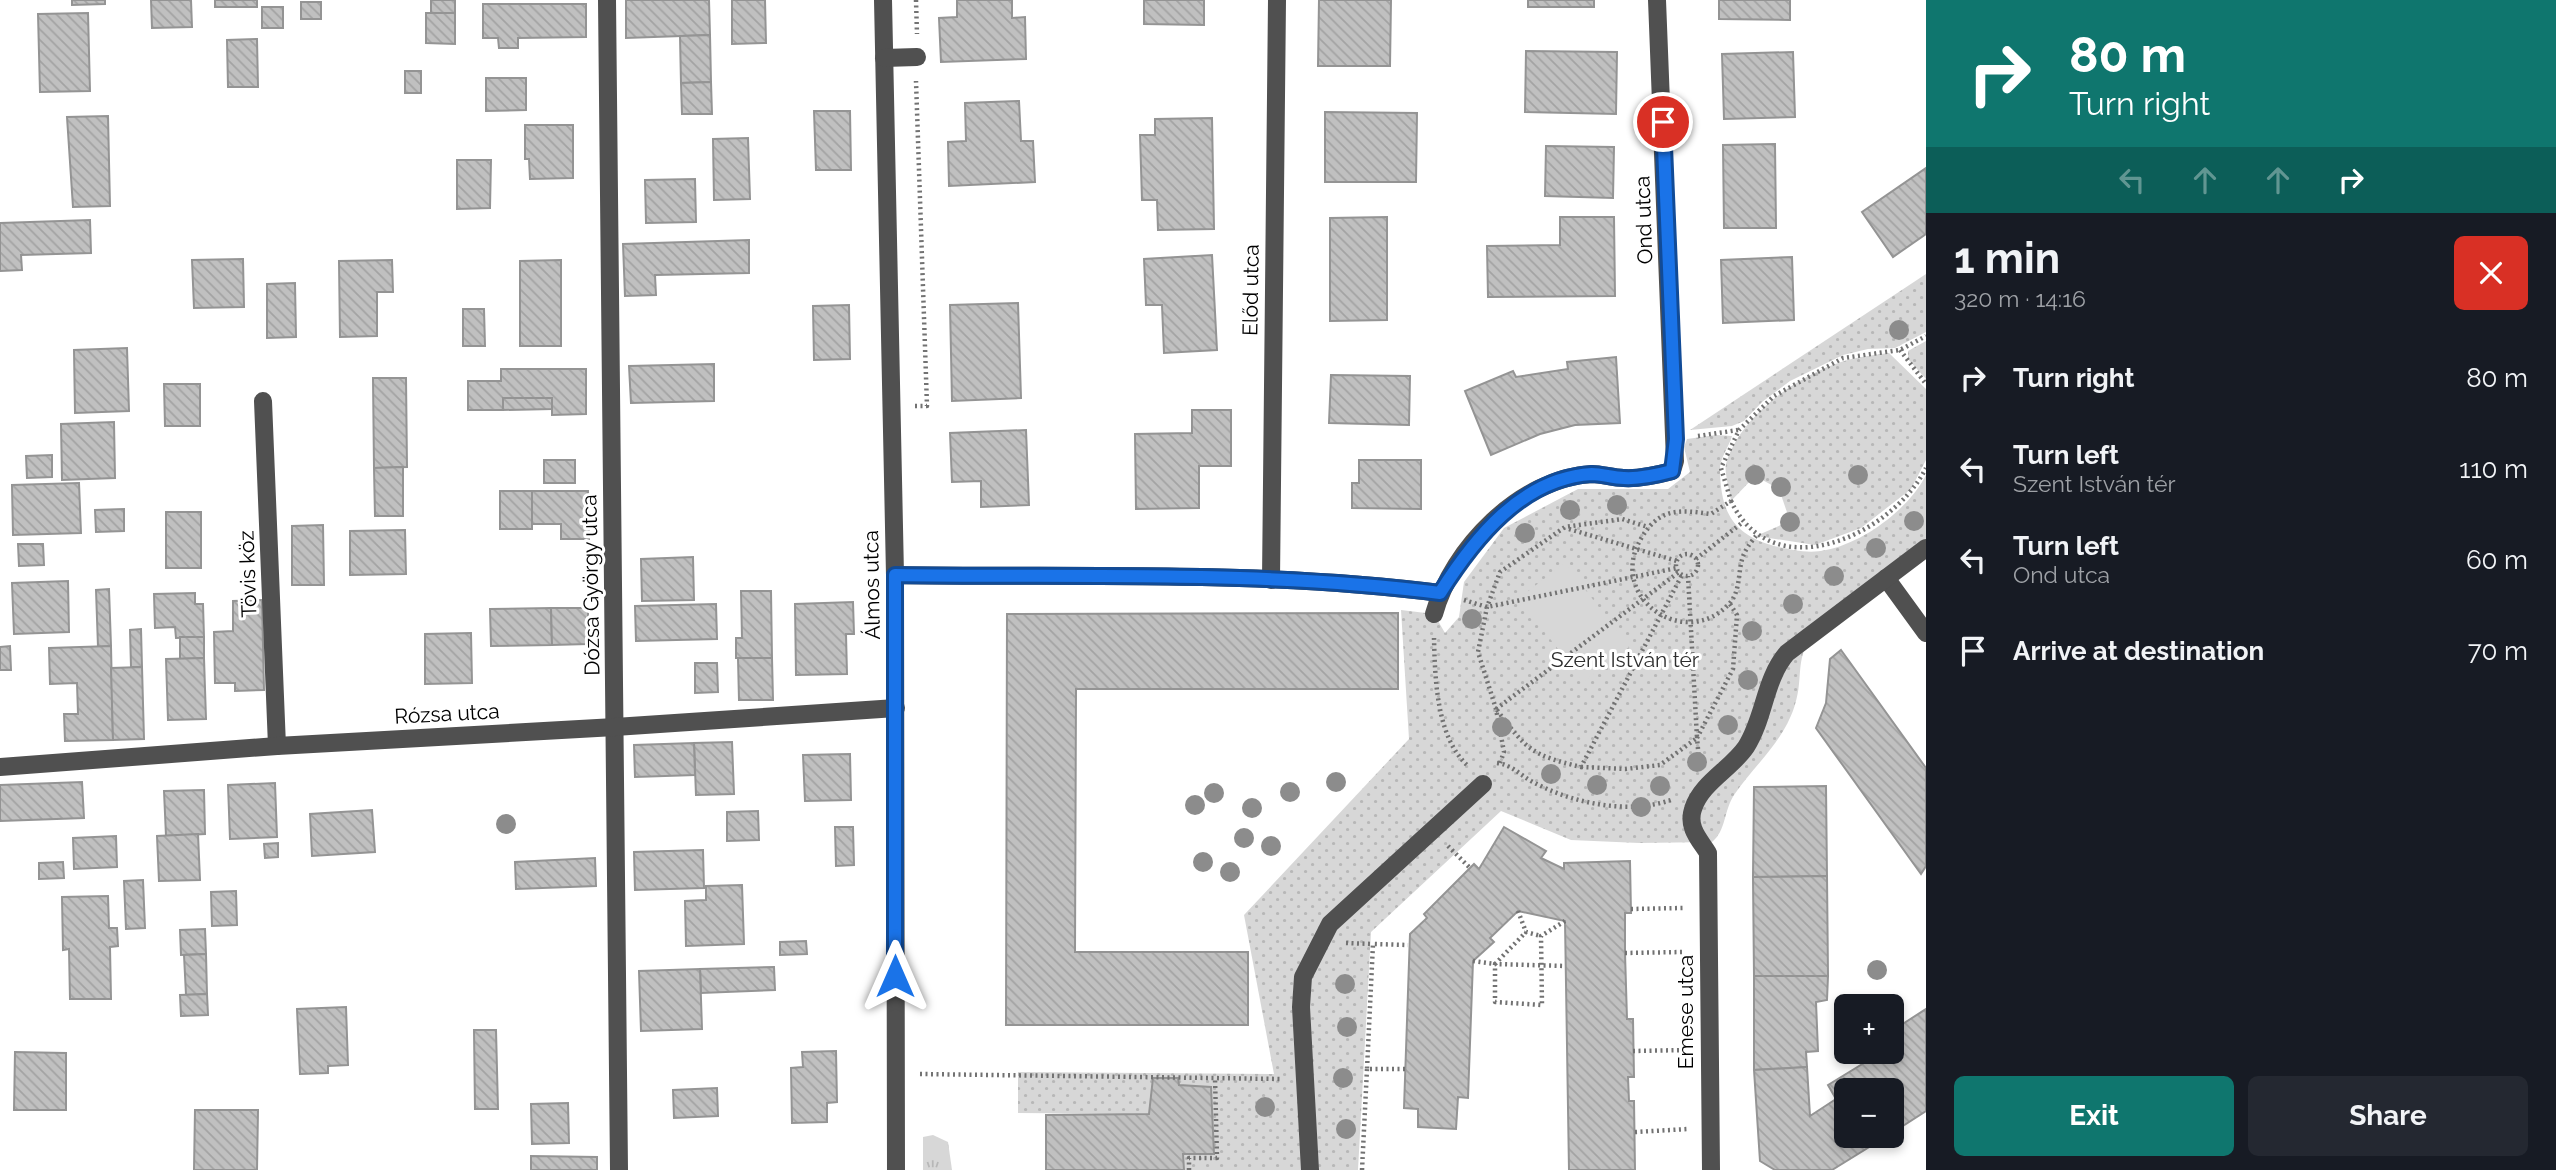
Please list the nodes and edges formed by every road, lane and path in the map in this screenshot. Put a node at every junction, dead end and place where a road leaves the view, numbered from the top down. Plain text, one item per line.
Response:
1 (607, 0) edge
2 (883, 0) edge
3 (916, 0) edge
4 (1277, 0) edge
5 (1657, 0) edge
6 (918, 57) junction
7 (884, 58) junction
8 (1926, 337) edge
9 (1900, 350) junction
10 (1926, 384) edge
11 (263, 401) dead end
12 (891, 407) junction
13 (1738, 430) junction
14 (1676, 439) junction
15 (1926, 468) edge
16 (1731, 501) junction
17 (1743, 522) junction
18 (1565, 527) junction
19 (1648, 527) junction
20 (1756, 536) junction
21 (1635, 548) junction
22 (1926, 548) edge
23 (1696, 559) junction
24 (1677, 561) junction
25 (1681, 573) junction
26 (895, 575) junction
27 (1632, 578) junction
28 (1886, 578) junction
29 (1271, 580) junction
30 (1440, 593) junction
31 (1642, 600) junction
32 (1730, 604) junction
33 (1487, 607) junction
34 (1434, 614) joint
35 (1660, 615) junction
36 (1691, 623) junction
37 (1926, 633) edge
38 (896, 708) junction
39 (1496, 709) junction
40 (615, 727) junction
41 (1697, 738) junction
42 (1450, 740) dead end
43 (277, 746) junction
44 (1500, 763) junction
45 (1491, 764) dead end
46 (0, 767) edge
47 (1581, 767) junction
48 (1483, 784) joint
49 (1702, 787) junction
50 (1709, 908) junction
51 (1631, 909) dead end
52 (1518, 911) dead end
53 (1565, 921) dead end
54 (1525, 932) junction
55 (1541, 936) junction
56 (1408, 945) dead end
57 (1709, 951) junction
58 (1625, 953) dead end
59 (1473, 961) dead end
60 (1495, 964) junction
61 (1541, 965) junction
62 (1565, 966) dead end
63 (1710, 1049) junction
64 (1633, 1051) dead end
65 (1367, 1069) junction
66 (1405, 1069) dead end
67 (895, 1074) junction
68 (1215, 1078) junction
69 (1290, 1079) dead end
70 (1709, 1127) junction
71 (1635, 1132) dead end
72 (619, 1170) edge
73 (896, 1170) edge
74 (1189, 1170) edge
75 (1310, 1170) edge
76 (1362, 1170) edge
77 (1711, 1170) edge

1 - 40 street, Dózsa György utca
2 - 7 street, Álmos utca
3 - 6 path
4 - 29 street, Előd utca
5 - 14 street, Ond utca
6 - 7 street
6 - 12 path
7 - 12 street, Álmos utca
8 - 9 path
9 - 10 path
9 - 13 path
11 - 43 street, Tövis köz
12 - 26 street, Álmos utca
13 - 14 path
13 - 16 path
14 - 30 street
15 - 20 path
16 - 17 path
16 - 19 path
17 - 20 path
17 - 23 path
18 - 19 path
18 - 21 path
18 - 33 path
19 - 21 path
20 - 32 path
21 - 24 path
21 - 27 path
22 - 28 street
23 - 24 path
23 - 25 path
24 - 25 path
25 - 27 path
25 - 31 path
25 - 35 path
25 - 36 path
26 - 29 street
26 - 38 street, Álmos utca
27 - 31 path
27 - 33 path
28 - 37 street
28 - 49 street
29 - 30 street
30 - 34 street
31 - 35 path
31 - 39 path
32 - 36 path
32 - 41 path
33 - 39 path
34 - 42 path
35 - 36 path
35 - 47 path
36 - 41 path
38 - 40 street, Rózsa utca
38 - 67 street, Álmos utca
39 - 44 path
39 - 47 path
40 - 43 street, Rózsa utca
40 - 72 street, Dózsa György utca
41 - 47 path
41 - 49 path
43 - 46 street, Rózsa utca
44 - 45 path
44 - 48 path
44 - 49 path
48 - 75 street
49 - 50 street, Emese utca
50 - 51 path
50 - 57 street, Emese utca
52 - 54 path
53 - 55 path
54 - 55 path
54 - 60 path
55 - 61 path
56 - 65 path
57 - 58 path
57 - 63 street, Emese utca
59 - 60 path
60 - 61 path
60 - 61 path
61 - 62 path
63 - 64 path
63 - 70 street, Emese utca
65 - 66 path
65 - 76 path
67 - 68 path
67 - 73 street, Álmos utca
68 - 69 path
68 - 74 path
70 - 71 path
70 - 77 street, Emese utca

